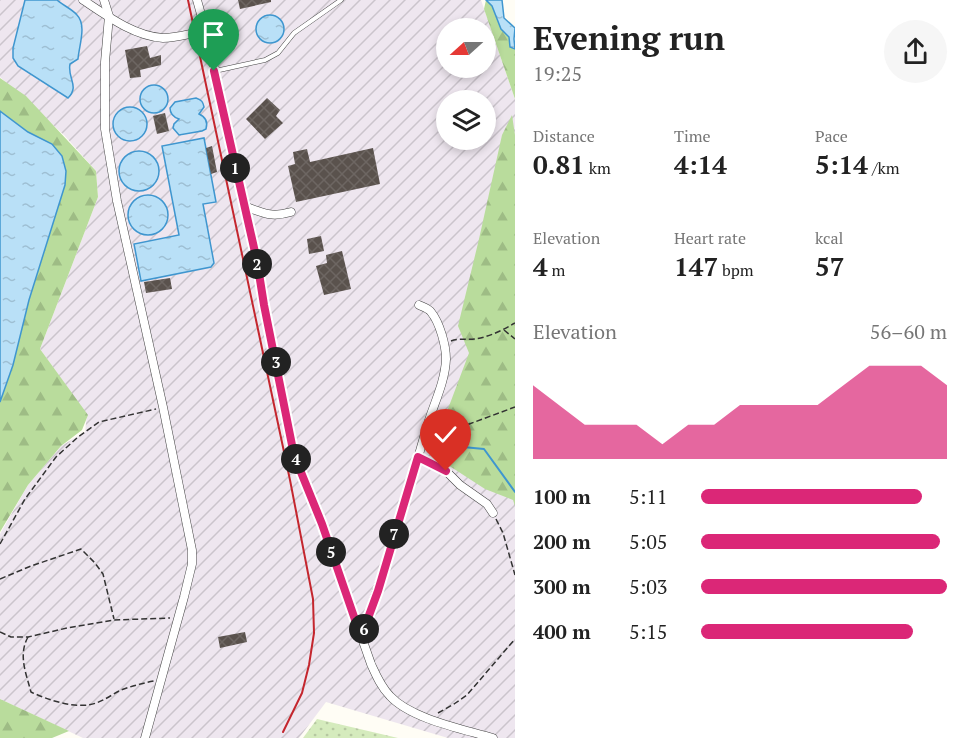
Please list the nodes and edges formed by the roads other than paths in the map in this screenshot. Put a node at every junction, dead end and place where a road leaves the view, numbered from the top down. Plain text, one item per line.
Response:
1 (83, 0) edge
2 (104, 0) edge
3 (197, 0) edge
4 (341, 0) edge
5 (109, 16) junction
6 (195, 33) dead end
7 (214, 71) junction
8 (244, 206) junction
9 (291, 213) dead end
10 (419, 305) dead end
11 (418, 457) junction
12 (493, 513) road end
13 (361, 637) junction
14 (145, 738) edge
15 (493, 738) edge

1 - 5 street
2 - 5 street
3 - 7 street
4 - 7 lane
5 - 6 street
5 - 14 street
7 - 8 street
8 - 9 street
8 - 13 street
10 - 11 street
11 - 12 street
11 - 13 street
13 - 15 street

